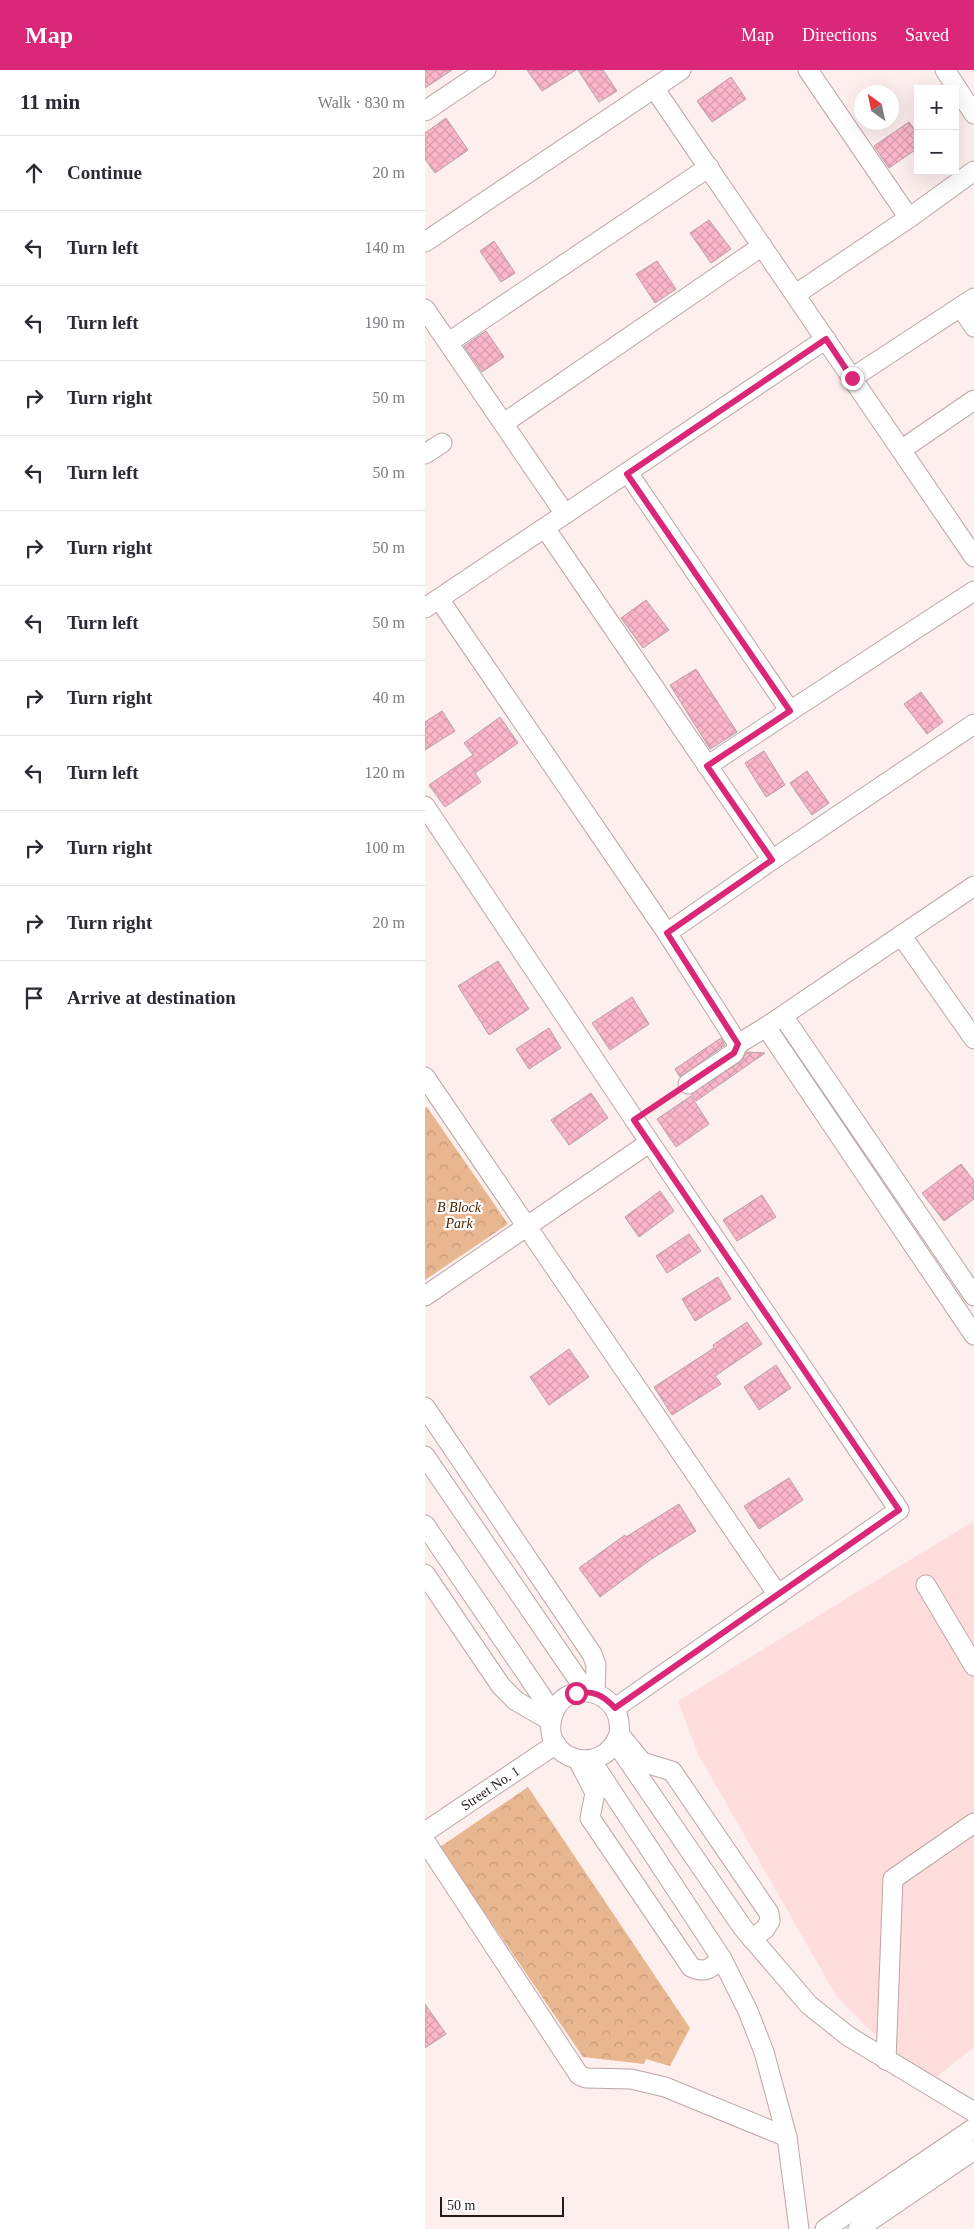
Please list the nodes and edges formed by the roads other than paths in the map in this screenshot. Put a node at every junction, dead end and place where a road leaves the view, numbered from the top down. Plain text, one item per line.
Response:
1 (486, 70) edge
2 (681, 70) edge
3 (808, 70) edge
4 (945, 70) edge
5 (654, 88) junction
6 (425, 111) edge
7 (974, 114) edge
8 (709, 167) junction
9 (974, 171) edge
10 (909, 218) junction
11 (425, 242) edge
12 (762, 246) junction
13 (795, 294) junction
14 (967, 303) edge
15 (425, 309) edge
16 (974, 327) edge
17 (826, 339) junction
18 (449, 342) junction
19 (852, 378) junction
20 (974, 400) edge
21 (504, 424) junction
22 (442, 443) dead end
23 (901, 450) junction
24 (425, 454) edge
25 (627, 474) junction
26 (565, 514) junction
27 (545, 528) junction
28 (974, 557) edge
29 (974, 591) edge
30 (432, 604) edge
31 (790, 711) junction
32 (974, 724) edge
33 (707, 766) junction
34 (425, 806) edge
35 (772, 860) junction
36 (974, 886) edge
37 (667, 933) junction
38 (901, 935) junction
39 (783, 1016) junction
40 (766, 1027) junction
41 (974, 1039) edge
42 (738, 1044) junction
43 (425, 1078) edge
44 (688, 1084) road end
45 (649, 1143) junction
46 (526, 1227) junction
47 (425, 1296) edge
48 (974, 1296) edge
49 (974, 1335) edge
50 (425, 1407) edge
51 (425, 1456) edge
52 (425, 1525) edge
53 (425, 1574) edge
54 (926, 1585) dead end
55 (778, 1595) junction
56 (974, 1666) edge
57 (590, 1692) junction
58 (615, 1708) junction
59 (552, 1717) junction
60 (617, 1739) junction
61 (556, 1744) junction
62 (584, 1760) junction
63 (974, 1823) edge
64 (425, 1832) edge
65 (425, 1841) edge
66 (752, 1939) junction
67 (723, 1960) junction
68 (886, 2060) junction
69 (974, 2112) edge
70 (974, 2128) edge
71 (787, 2137) junction
72 (974, 2150) edge
73 (865, 2227) edge
74 (799, 2229) edge
75 (825, 2229) edge

1 - 6 street
2 - 5 street
3 - 10 street
4 - 7 street
5 - 8 street
5 - 11 street
8 - 12 street
8 - 18 street
9 - 10 street
10 - 13 street
12 - 13 street
12 - 21 street
13 - 17 street
14 - 16 street
14 - 19 street
15 - 18 street
17 - 19 street
17 - 25 street
18 - 21 street
19 - 23 street
20 - 23 street
21 - 26 street
22 - 24 street
23 - 28 street
25 - 26 street
25 - 31 street
26 - 27 street
27 - 30 street
27 - 33 street
29 - 31 street
30 - 37 street
31 - 33 street
32 - 35 street
33 - 35 street
34 - 45 street
35 - 37 street
36 - 38 street
37 - 42 street
38 - 39 street
38 - 41 street
39 - 40 street
39 - 48 street
40 - 42 street
40 - 49 street
42 - 44 street
43 - 46 street
45 - 46 street
45 - 55 street
46 - 47 street
46 - 55 street
50 - 57 street
51 - 57 street
52 - 59 street
53 - 59 street
54 - 56 street
55 - 58 street
57 - 58 street
57 - 59 street
58 - 60 street
59 - 61 street
60 - 62 street
60 - 66 street
60 - 66 street
61 - 62 street
61 - 64 street, Street No. 1
62 - 67 street
62 - 67 street
63 - 68 street
65 - 71 street
66 - 68 street
67 - 71 street
68 - 69 street
70 - 75 street
71 - 74 street
72 - 73 street

